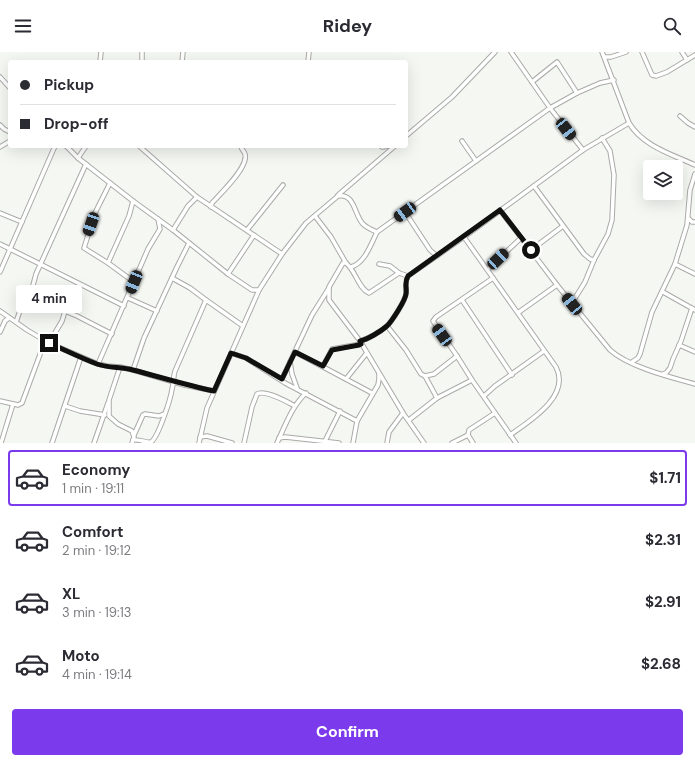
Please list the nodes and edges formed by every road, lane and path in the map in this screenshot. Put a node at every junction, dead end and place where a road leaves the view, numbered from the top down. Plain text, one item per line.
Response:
1 (495, 52) edge
2 (511, 52) edge
3 (602, 52) edge
4 (626, 52) edge
5 (642, 52) edge
6 (682, 52) edge
7 (695, 56) edge
8 (604, 57) junction
9 (611, 57) junction
10 (687, 60) junction
11 (607, 63) junction
12 (0, 77) edge
13 (614, 80) junction
14 (532, 82) junction
15 (8, 86) edge
16 (576, 94) junction
17 (550, 108) junction
18 (680, 116) dead end
19 (629, 123) junction
20 (0, 125) edge
21 (695, 127) edge
22 (8, 131) edge
23 (408, 134) edge
24 (602, 138) junction
25 (462, 141) dead end
26 (54, 148) edge
27 (68, 148) edge
28 (85, 148) edge
29 (141, 148) edge
30 (241, 148) edge
31 (393, 148) edge
32 (583, 150) junction
33 (78, 158) junction
34 (476, 161) junction
35 (86, 164) junction
36 (695, 165) edge
37 (695, 174) edge
38 (110, 183) junction
39 (283, 185) dead end
40 (534, 186) junction
41 (338, 196) junction
42 (197, 197) junction
43 (133, 201) junction
44 (211, 207) junction
45 (500, 210) junction
46 (405, 212) junction
47 (0, 213) edge
48 (315, 216) junction
49 (688, 218) junction
50 (158, 220) junction
51 (22, 222) junction
52 (694, 222) edge
53 (687, 225) junction
54 (563, 226) junction
55 (173, 230) junction
56 (247, 230) junction
57 (377, 232) junction
58 (254, 235) junction
59 (464, 237) junction
60 (520, 238) junction
61 (189, 243) junction
62 (0, 244) edge
63 (10, 248) junction
64 (531, 250) junction
65 (282, 254) junction
66 (437, 256) junction
67 (594, 260) junction
68 (108, 262) junction
69 (346, 263) junction
70 (2, 264) edge
71 (42, 264) junction
72 (379, 264) dead end
73 (675, 264) junction
74 (351, 267) junction
75 (488, 269) junction
76 (0, 272) edge
77 (399, 273) junction
78 (228, 274) junction
79 (695, 274) edge
80 (408, 276) junction
81 (172, 278) junction
82 (493, 278) junction
83 (134, 282) junction
84 (556, 285) junction
85 (329, 287) junction
86 (252, 290) junction
87 (260, 290) junction
88 (663, 292) junction
89 (29, 296) junction
90 (128, 298) junction
91 (256, 298) junction
92 (322, 299) junction
93 (206, 300) junction
94 (329, 300) junction
95 (462, 300) junction
96 (572, 304) junction
97 (124, 306) junction
98 (693, 309) edge
99 (0, 311) edge
100 (65, 311) junction
101 (157, 311) junction
102 (519, 312) junction
103 (9, 318) junction
104 (16, 322) junction
105 (243, 326) junction
106 (388, 326) junction
107 (0, 332) edge
108 (112, 334) junction
109 (45, 341) junction
110 (49, 343) junction
111 (360, 343) junction
112 (679, 346) junction
113 (544, 351) junction
114 (295, 352) junction
115 (695, 352) edge
116 (231, 353) junction
117 (366, 354) junction
118 (457, 356) junction
119 (81, 357) junction
120 (290, 362) junction
121 (632, 362) junction
122 (98, 364) junction
123 (323, 366) junction
124 (120, 367) junction
125 (133, 370) junction
126 (378, 374) junction
127 (663, 374) junction
128 (512, 375) junction
129 (425, 376) junction
130 (282, 379) junction
131 (346, 379) junction
132 (472, 380) junction
133 (172, 382) junction
134 (378, 384) junction
135 (695, 384) edge
136 (387, 385) junction
137 (298, 389) junction
138 (214, 391) junction
139 (306, 393) junction
140 (372, 393) junction
141 (484, 396) junction
142 (300, 398) junction
143 (437, 398) junction
144 (109, 400) junction
145 (0, 401) edge
146 (13, 404) junction
147 (65, 406) junction
148 (295, 406) junction
149 (340, 411) junction
150 (403, 413) junction
151 (495, 413) junction
152 (164, 414) junction
153 (104, 415) junction
154 (108, 416) junction
155 (409, 420) junction
156 (357, 421) junction
157 (202, 429) junction
158 (282, 432) junction
159 (468, 435) junction
160 (510, 435) junction
161 (207, 436) junction
162 (200, 437) junction
163 (285, 437) junction
164 (279, 438) junction
165 (133, 440) edge
166 (325, 441) junction
167 (421, 441) edge
168 (1, 443) edge
169 (52, 443) edge
170 (94, 443) edge
171 (199, 443) edge
172 (232, 443) edge
173 (244, 443) edge
174 (277, 443) edge
175 (340, 443) edge
176 (354, 443) edge
177 (387, 443) edge
178 (424, 443) edge
179 (452, 443) edge
180 (473, 443) edge
181 (516, 443) edge

1 - 23 street
2 - 14 street
3 - 8 street
4 - 9 street
5 - 10 street
6 - 10 street
7 - 10 street
8 - 9 street
8 - 11 street
9 - 11 street
11 - 13 street
12 - 15 street
13 - 16 street
13 - 19 street
14 - 16 street
14 - 17 street
16 - 17 street
17 - 32 street
17 - 34 street
18 - 21 street
19 - 24 street
19 - 36 street
20 - 22 street
24 - 32 street
24 - 67 street
25 - 34 street
26 - 51 street
27 - 33 street
28 - 33 street
29 - 42 street
30 - 44 street
31 - 41 street
32 - 40 street
33 - 35 street
34 - 46 street
35 - 38 street
35 - 71 street
37 - 49 street
38 - 43 street
38 - 68 street
39 - 56 street
40 - 45 street
40 - 54 street
41 - 48 street
41 - 57 street
42 - 44 street
42 - 55 street
43 - 50 street
43 - 68 street
44 - 56 street
45 - 59 street
45 - 60 street
46 - 57 street
46 - 66 street
47 - 51 street
48 - 65 street
48 - 69 street
49 - 52 street
49 - 53 street
50 - 55 street
50 - 83 street
51 - 63 street
52 - 53 street
53 - 73 street
54 - 64 street
54 - 67 street
55 - 61 street
56 - 58 street
57 - 74 street
58 - 65 street
58 - 78 street
59 - 66 street
59 - 75 street
60 - 64 street
60 - 75 street
61 - 78 street
61 - 81 street
62 - 63 street
63 - 70 street
63 - 71 street
64 - 84 street
65 - 87 street
66 - 80 street
67 - 96 street
68 - 83 street
69 - 74 street
69 - 85 street
70 - 76 street
71 - 89 street
71 - 97 street
72 - 77 street
73 - 79 street
73 - 88 street
74 - 77 street
75 - 82 street
77 - 80 street
78 - 86 street
80 - 106 street
81 - 93 street
81 - 101 street
82 - 95 street
82 - 102 street
83 - 90 street
84 - 96 street
84 - 102 street
85 - 92 street
85 - 94 street
86 - 87 street
86 - 91 street
87 - 91 street
88 - 98 street
88 - 121 street
89 - 100 street
89 - 104 street
90 - 97 street
90 - 101 street
91 - 105 street
92 - 94 street
92 - 114 street
93 - 105 street
93 - 133 street
94 - 111 street
95 - 118 street
95 - 128 street
96 - 121 street
97 - 108 street
98 - 112 street
99 - 103 street
100 - 108 street
100 - 110 street
101 - 125 street
102 - 113 street
103 - 104 street
103 - 107 street
104 - 109 street
105 - 116 street
106 - 111 street
106 - 129 street
108 - 122 street
109 - 110 street
109 - 146 street
110 - 119 street
111 - 117 street
111 - 123 street
112 - 115 street
112 - 127 street
113 - 128 street
113 - 160 street
114 - 120 street
114 - 123 street
116 - 130 street
116 - 138 street
117 - 126 street
117 - 131 street
118 - 129 street
118 - 132 street
119 - 122 street
119 - 147 street
120 - 130 street
120 - 137 street
121 - 127 street
122 - 124 street
123 - 131 street
124 - 125 street
124 - 144 street
125 - 133 street
126 - 134 street
126 - 136 street
127 - 135 street
128 - 141 street
129 - 143 street
130 - 137 street
131 - 140 street
132 - 141 street
132 - 143 street
133 - 138 street
133 - 152 street
134 - 136 street
134 - 140 street
136 - 150 street
137 - 139 street
137 - 142 street
138 - 157 street
139 - 142 street
139 - 149 street
140 - 156 street
141 - 151 street
142 - 148 street
143 - 155 street
144 - 153 street
144 - 154 street
145 - 146 street
146 - 168 street
147 - 153 street
147 - 169 street
148 - 158 street
148 - 173 street
149 - 156 street
149 - 166 street
150 - 155 street
150 - 177 street
151 - 159 street
151 - 160 street
152 - 165 street
152 - 165 street
153 - 154 street
153 - 170 street
154 - 165 street
155 - 167 street
156 - 176 street
157 - 161 street
157 - 162 street
158 - 163 street
158 - 164 street
159 - 179 street
159 - 180 street
160 - 181 street
161 - 162 street
161 - 172 street
162 - 171 street
163 - 164 street
163 - 166 street
164 - 174 street
166 - 175 street
167 - 178 street

